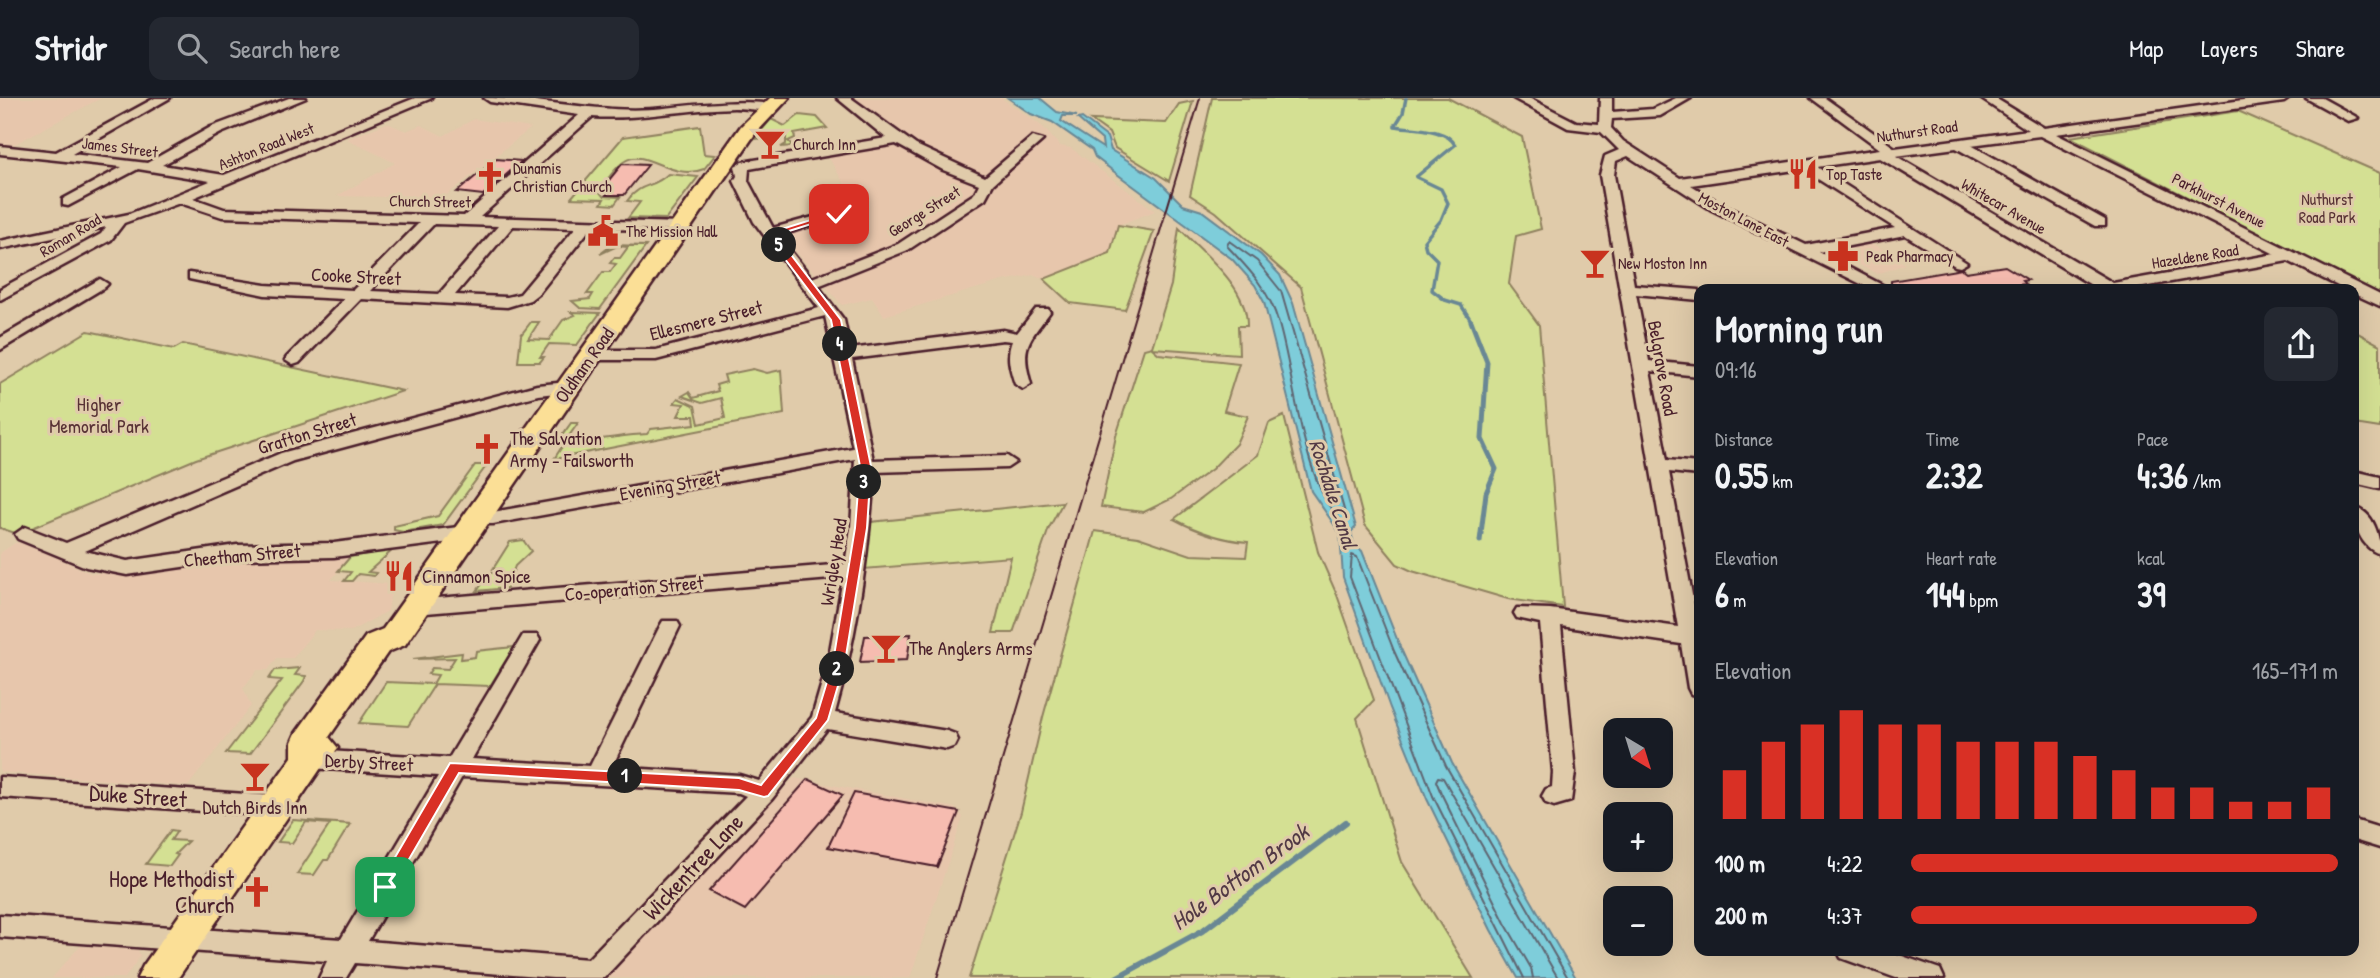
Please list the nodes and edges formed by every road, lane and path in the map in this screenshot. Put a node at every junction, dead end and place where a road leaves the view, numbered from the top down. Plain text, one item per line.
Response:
1 (164, 98) edge
2 (300, 98) edge
3 (426, 98) edge
4 (491, 98) edge
5 (843, 98) edge
6 (1519, 98) edge
7 (1606, 98) edge
8 (1685, 98) edge
9 (1817, 98) edge
10 (1986, 98) edge
11 (2284, 98) edge
12 (2312, 98) edge
13 (775, 102) edge
14 (589, 113) junction
15 (2352, 118) dead end
16 (1605, 122) junction
17 (2043, 131) junction
18 (896, 140) junction
19 (1037, 140) dead end
20 (1957, 143) junction
21 (3, 150) edge
22 (1629, 151) junction
23 (1886, 153) junction
24 (57, 157) junction
25 (1803, 164) junction
26 (142, 166) junction
27 (736, 170) junction
28 (229, 180) junction
29 (987, 182) junction
30 (1680, 182) junction
31 (183, 199) junction
32 (68, 202) dead end
33 (839, 214) dead end
34 (431, 219) junction
35 (469, 219) junction
36 (510, 221) junction
37 (117, 223) junction
38 (2100, 223) dead end
39 (586, 224) junction
40 (680, 227) junction
41 (1907, 230) junction
42 (771, 234) junction
43 (0, 245) edge
44 (1804, 250) junction
45 (2291, 256) junction
46 (1960, 263) dead end
47 (194, 276) dead end
48 (100, 284) dead end
49 (810, 284) junction
50 (1873, 284) edge
51 (2100, 284) edge
52 (2152, 284) edge
53 (2346, 284) edge
54 (1627, 289) junction
55 (2359, 290) edge
56 (0, 295) edge
57 (1694, 295) edge
58 (355, 297) junction
59 (443, 299) junction
60 (2380, 301) edge
61 (830, 310) junction
62 (1042, 312) dead end
63 (1021, 338) junction
64 (0, 345) edge
65 (669, 352) joint
66 (591, 355) junction
67 (842, 355) junction
68 (293, 360) dead end
69 (1642, 366) junction
70 (1694, 370) edge
71 (1023, 384) dead end
72 (568, 387) junction
73 (864, 459) junction
74 (1007, 462) dead end
75 (1658, 465) junction
76 (1694, 469) edge
77 (2359, 478) edge
78 (2380, 483) edge
79 (2359, 520) edge
80 (472, 525) junction
81 (25, 534) dead end
82 (2380, 547) edge
83 (69, 550) junction
84 (854, 570) junction
85 (414, 607) junction
86 (1524, 613) dead end
87 (1550, 616) junction
88 (670, 626) dead end
89 (1694, 635) edge
90 (530, 640) dead end
91 (1694, 640) edge
92 (821, 720) junction
93 (947, 740) dead end
94 (309, 759) junction
95 (455, 767) junction
96 (597, 774) junction
97 (0, 787) edge
98 (764, 792) junction
99 (1554, 796) dead end
100 (276, 806) junction
101 (2359, 832) edge
102 (2380, 838) edge
103 (0, 926) edge
104 (183, 939) junction
105 (348, 950) junction
106 (1867, 956) edge
107 (589, 976) edge
108 (156, 978) edge
109 (332, 978) edge
110 (1931, 978) edge

1 - 24 street
2 - 26 street
3 - 28 street, Ashton Road West
4 - 14 street
5 - 18 street
6 - 16 street
7 - 16 street
8 - 16 street
9 - 23 street, Whitecar Avenue
10 - 17 street, Parkhurst Avenue
11 - 17 street, Nuthurst Road
12 - 15 street
13 - 14 street
13 - 27 highway, Oldham Road
14 - 35 street
16 - 22 street, Moston Lane East
17 - 20 street, Nuthurst Road
17 - 45 street, Parkhurst Avenue
18 - 27 street
18 - 29 street
19 - 29 street, George Street
20 - 23 street, Nuthurst Road
20 - 38 street
21 - 24 street, James Street
22 - 30 street, Moston Lane East
22 - 54 street, Belgrave Road
23 - 25 street, Nuthurst Road
23 - 51 street, Whitecar Avenue
24 - 26 street, James Street
25 - 30 street, Nuthurst Road
25 - 41 street
26 - 28 street, James Street
26 - 32 street
27 - 40 highway, Oldham Road
27 - 42 street, Wrigley Head
28 - 31 street, Ashton Road West
29 - 49 street, George Street
30 - 44 street, Moston Lane East
31 - 34 street, Church Street
31 - 37 street, Ashton Road West
33 - 42 street
34 - 35 street, Church Street
34 - 58 street
35 - 36 street, Church Street
36 - 39 street, Church Street
36 - 59 street
37 - 43 street
37 - 56 street, Roman Road
39 - 40 street, Church Street
39 - 59 street, Cooke Street
40 - 66 highway, Oldham Road
41 - 44 street
41 - 46 street
42 - 49 street, Wrigley Head
44 - 50 street, Moston Lane East
45 - 52 street, Hazeldene Road
45 - 53 street, Parkhurst Avenue
47 - 58 street, Cooke Street
48 - 64 street
49 - 61 street, Wrigley Head
54 - 57 street
54 - 69 street, Belgrave Road
55 - 60 street, Parkhurst Avenue
58 - 59 street, Cooke Street
58 - 68 street
61 - 65 street, Ellesmere Street
61 - 67 street, Wrigley Head
62 - 63 street
63 - 67 street
63 - 71 street
65 - 66 street, Ellesmere Street
66 - 72 highway, Oldham Road
67 - 73 street, Wrigley Head
69 - 70 street
69 - 75 street, Belgrave Road
72 - 80 highway, Oldham Road
72 - 83 street, Grafton Street
73 - 74 street, Evening Street
73 - 80 street, Evening Street
73 - 84 street, Wrigley Head
75 - 76 street
75 - 89 street, Belgrave Road
77 - 78 street
79 - 82 street
80 - 83 street, Cheetham Street
80 - 85 highway, Oldham Road
81 - 83 street, Cheetham Street
84 - 85 street, Co-operation Street
84 - 92 street, Wrigley Head
85 - 94 highway, Oldham Road
86 - 87 street
87 - 91 street
87 - 99 street
88 - 96 street
90 - 95 street
92 - 93 street
92 - 98 street, Wickentree Lane
94 - 95 street, Derby Street
94 - 100 highway, Oldham Road
95 - 96 street, Derby Street
95 - 105 street
96 - 98 street, Derby Street
97 - 100 street, Duke Street
98 - 107 street, Wickentree Lane
100 - 104 highway, Oldham Road
101 - 102 street
103 - 104 street
104 - 105 street
104 - 108 highway, Oldham Road
105 - 107 street
105 - 109 street
106 - 110 street

